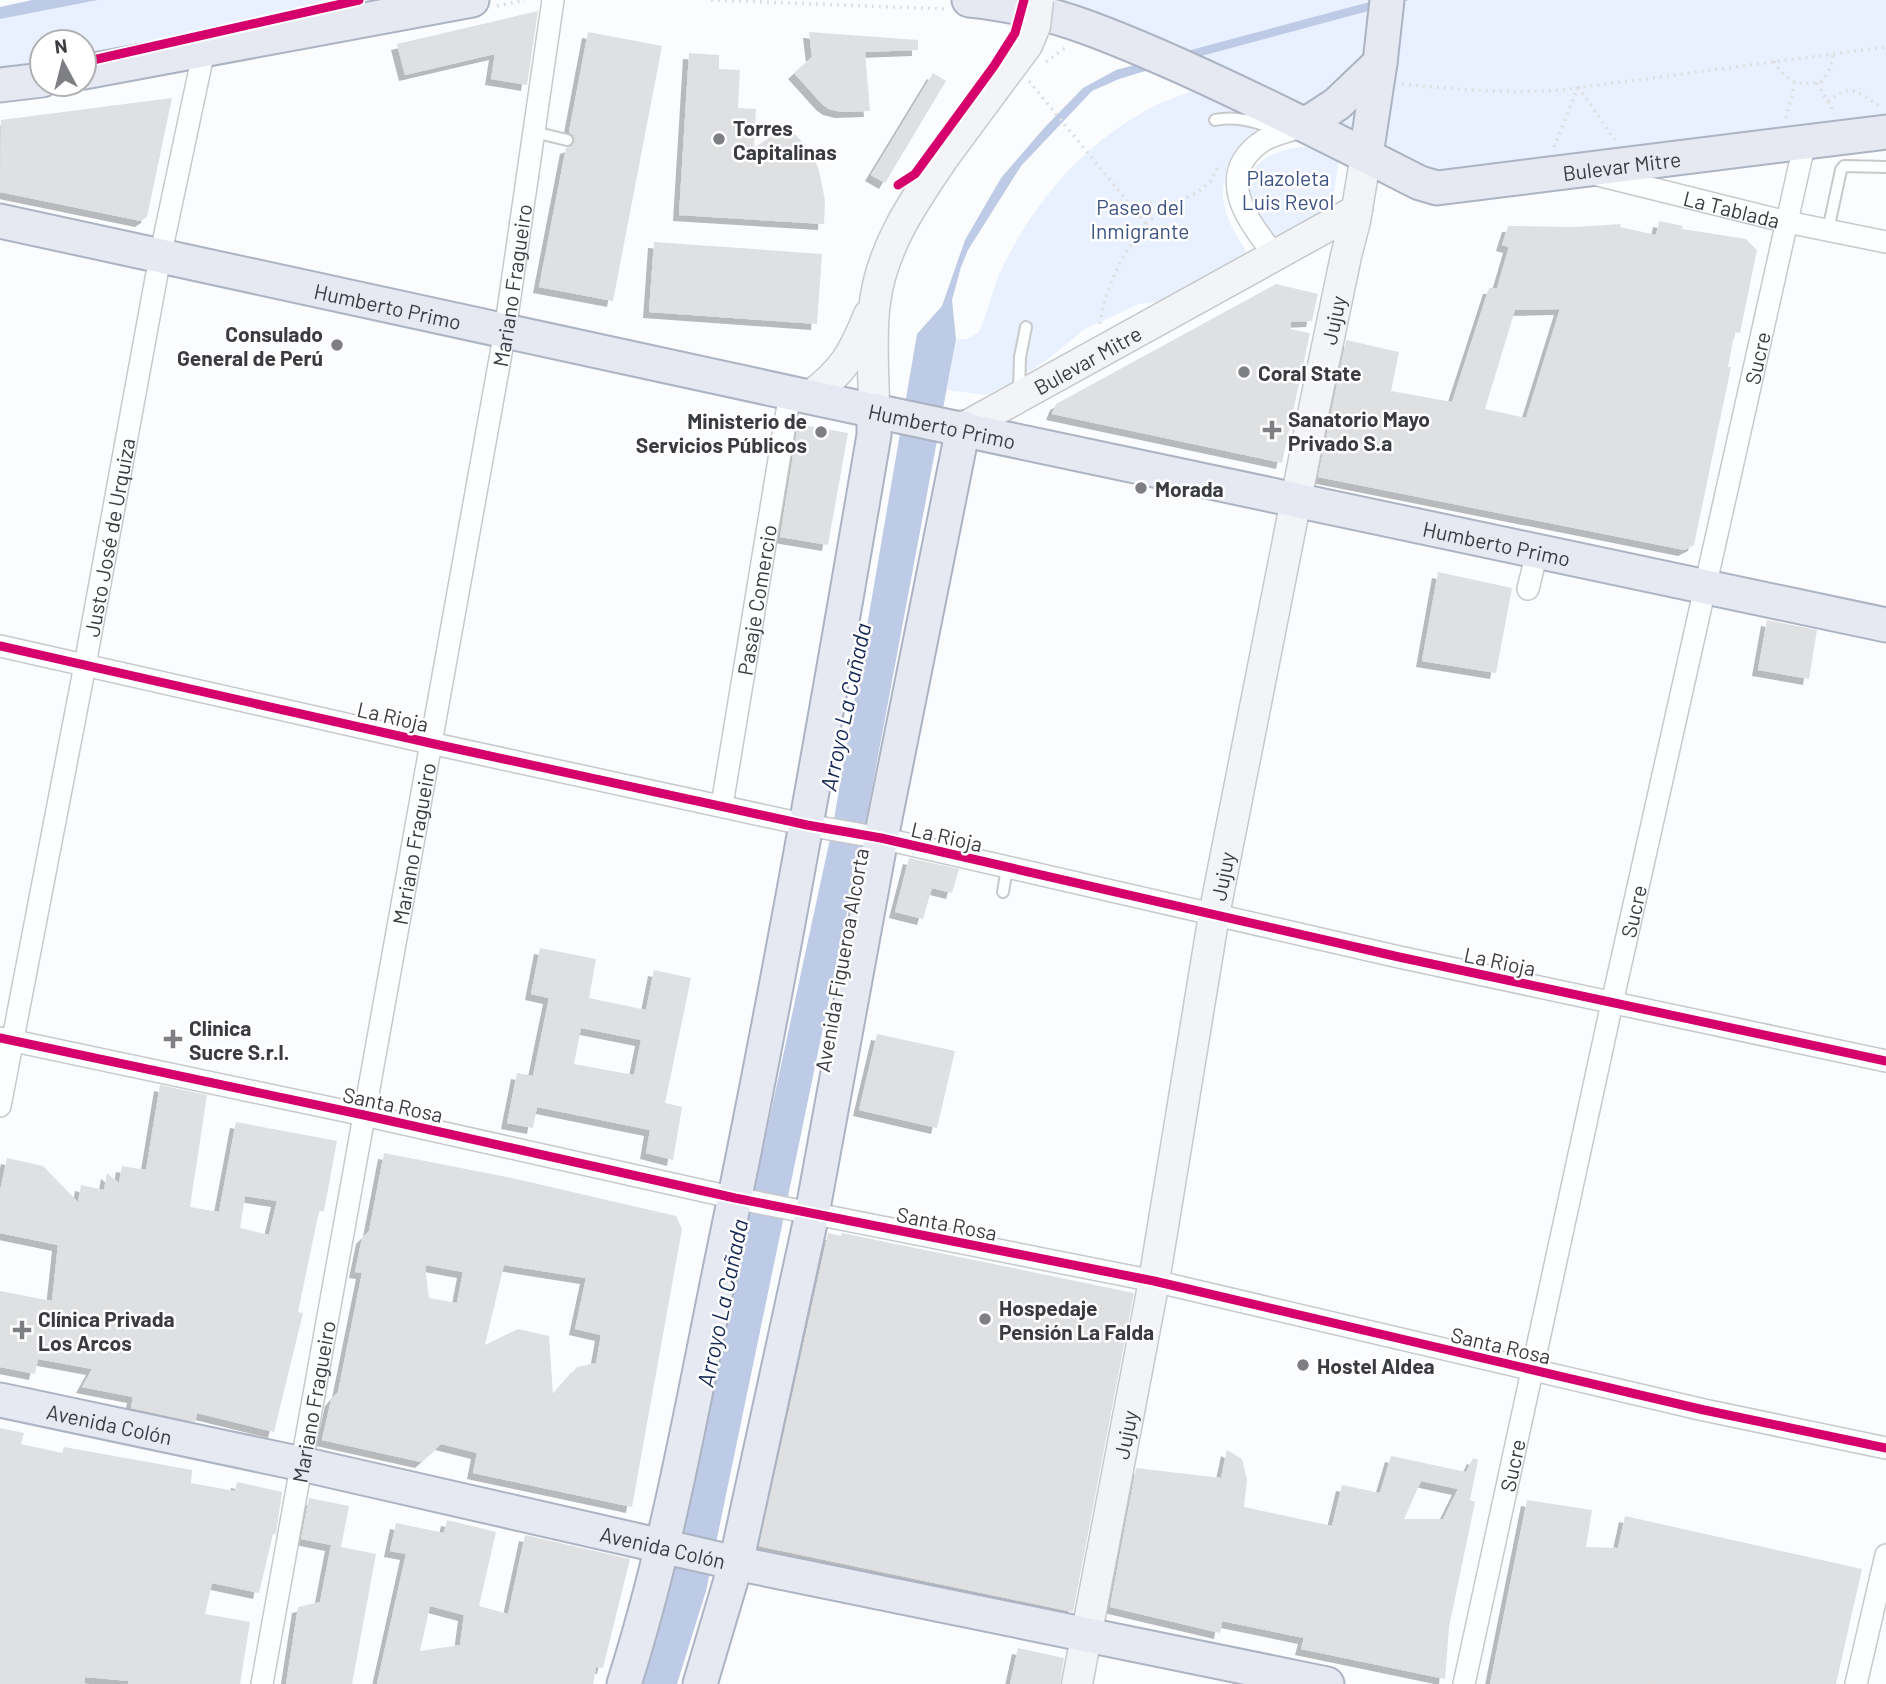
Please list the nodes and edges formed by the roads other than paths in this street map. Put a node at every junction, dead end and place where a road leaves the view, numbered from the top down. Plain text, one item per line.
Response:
1 (472, 0) edge
2 (553, 0) edge
3 (1038, 0) edge
4 (1387, 0) edge
5 (958, 4) edge
6 (204, 50) junction
7 (98, 69) edge
8 (1379, 73) junction
9 (28, 82) edge
10 (0, 85) edge
11 (1215, 120) dead end
12 (1796, 127) junction
13 (1295, 129) junction
14 (1886, 132) edge
15 (533, 133) junction
16 (567, 142) dead end
17 (1366, 155) junction
18 (1886, 167) edge
19 (1579, 170) junction
20 (1357, 210) junction
21 (0, 221) edge
22 (1787, 222) junction
23 (1828, 230) junction
24 (1886, 242) edge
25 (160, 257) junction
26 (1276, 257) junction
27 (875, 302) junction
28 (1026, 327) dead end
29 (505, 331) junction
30 (800, 395) junction
31 (1019, 397) junction
32 (874, 410) junction
33 (963, 428) junction
34 (1297, 501) junction
35 (1537, 552) junction
36 (1705, 588) junction
37 (1528, 589) dead end
38 (1886, 625) edge
39 (0, 646) edge
40 (85, 665) junction
41 (430, 743) junction
42 (722, 805) junction
43 (807, 825) junction
44 (881, 838) junction
45 (1007, 868) junction
46 (1003, 892) dead end
47 (1214, 915) junction
48 (1612, 1003) junction
49 (6, 1040) edge
50 (1886, 1061) edge
51 (0, 1106) edge
52 (364, 1115) junction
53 (735, 1198) junction
54 (812, 1214) junction
55 (1154, 1281) junction
56 (1531, 1370) junction
57 (0, 1400) edge
58 (1886, 1448) edge
59 (302, 1464) junction
60 (663, 1546) junction
61 (1886, 1555) edge
62 (736, 1563) junction
63 (1087, 1634) junction
64 (262, 1684) edge
65 (624, 1684) edge
66 (699, 1684) edge
67 (1077, 1684) edge
68 (1327, 1684) edge
69 (1464, 1684) edge
70 (1856, 1684) edge

1 - 6 main road
2 - 15 street, Mariano Fragueiro
3 - 27 street, bridge
4 - 8 main road
5 - 13 main road
6 - 7 main road
6 - 25 street, Justo José de Urquiza
8 - 13 main road
8 - 17 main road
9 - 10 main road
11 - 13 lane
12 - 14 main road, Bulevar Mitre
12 - 19 main road, Bulevar Mitre
12 - 22 street, Sucre
13 - 17 main road
13 - 26 street
15 - 16 lane
15 - 29 street, Mariano Fragueiro
17 - 19 main road, Bulevar Mitre
17 - 20 street, Jujuy
18 - 23 lane
19 - 22 street, La Tablada
20 - 26 street, Bulevar Mitre
20 - 34 street, Jujuy
21 - 25 main road, Humberto Primo
22 - 23 street, La Tablada
22 - 36 street, Sucre
23 - 24 street, La Tablada
25 - 29 main road, Humberto Primo
25 - 40 street, Justo José de Urquiza
26 - 31 street, Bulevar Mitre
27 - 30 street
27 - 32 street
28 - 31 lane
29 - 30 main road, Humberto Primo
29 - 41 street, Mariano Fragueiro
30 - 32 main road, Humberto Primo
30 - 42 street, Pasaje Comercio
31 - 33 street, Bulevar Mitre
32 - 33 main road, Humberto Primo
32 - 43 main road
33 - 34 main road, Humberto Primo
33 - 44 main road, Avenida Figueroa Alcorta
34 - 35 main road, Humberto Primo
34 - 47 street, Jujuy
35 - 36 main road, Humberto Primo
35 - 37 street
36 - 38 main road, Humberto Primo
36 - 48 street, Sucre
39 - 40 street, La Rioja
40 - 41 street, La Rioja
40 - 49 street, Justo José de Urquiza
41 - 42 street, La Rioja
41 - 52 street, Mariano Fragueiro
42 - 43 street, La Rioja
43 - 44 street, La Rioja
43 - 53 main road
44 - 45 street, La Rioja
44 - 54 main road, Avenida Figueroa Alcorta
45 - 46 lane
45 - 47 street, La Rioja
47 - 48 street, La Rioja
47 - 55 street, Jujuy
48 - 50 street, La Rioja
48 - 56 street, Sucre
49 - 51 street, Justo José de Urquiza
49 - 52 street, Santa Rosa
52 - 53 street, Santa Rosa
52 - 59 street, Mariano Fragueiro
53 - 54 street, Santa Rosa
53 - 60 main road
54 - 55 street, Santa Rosa
54 - 62 main road, Avenida Figueroa Alcorta
55 - 56 street, Santa Rosa
55 - 63 street, Jujuy
56 - 58 street, Santa Rosa
56 - 69 street, Sucre
57 - 59 main road, Avenida Colón
59 - 60 main road, Avenida Colón
59 - 64 street, Mariano Fragueiro
60 - 62 main road, Avenida Colón
60 - 65 main road
61 - 70 street
62 - 63 main road, Avenida Colón
62 - 66 main road, Avenida Figueroa Alcorta
63 - 67 street, Jujuy
63 - 68 main road, Avenida Colón

